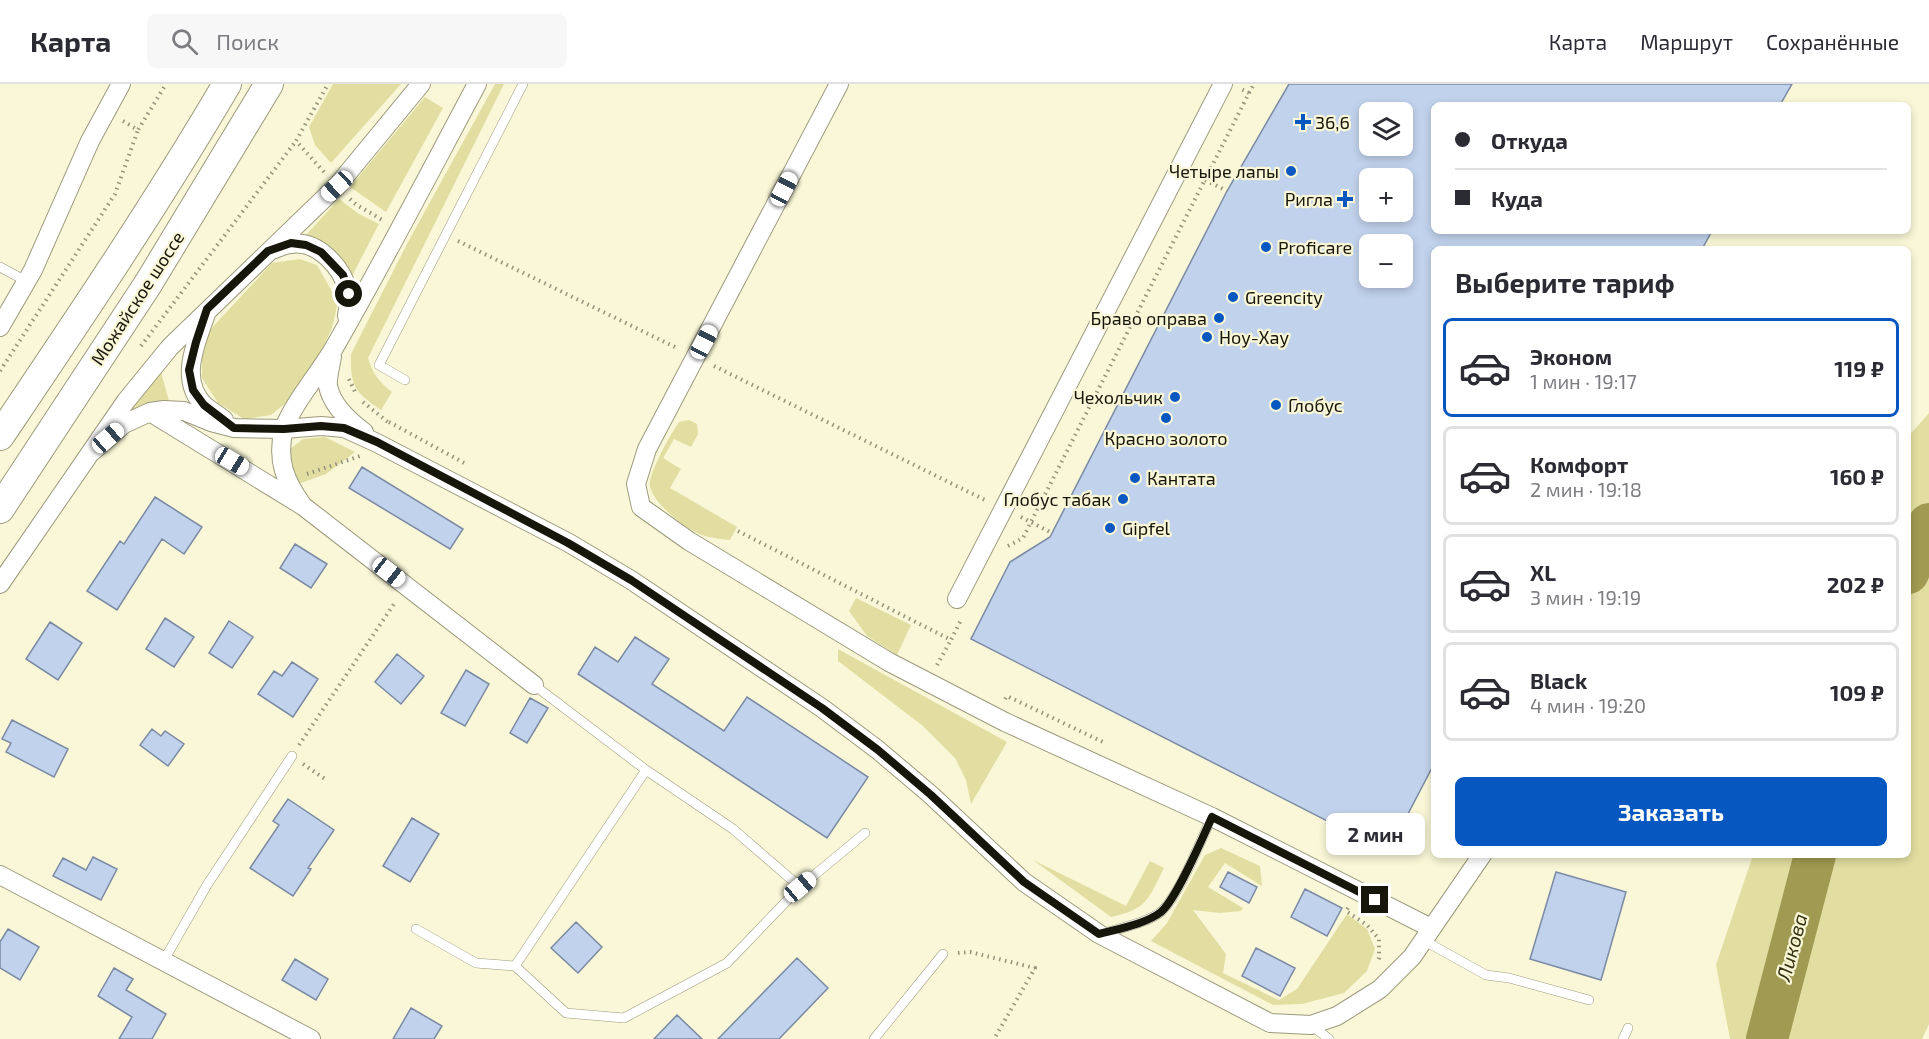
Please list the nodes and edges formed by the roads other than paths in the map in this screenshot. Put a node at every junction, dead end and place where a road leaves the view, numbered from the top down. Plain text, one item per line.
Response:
1 (121, 84) edge
2 (227, 84) edge
3 (269, 84) edge
4 (421, 84) edge
5 (477, 84) edge
6 (523, 84) edge
7 (839, 84) edge
8 (1223, 84) edge
9 (268, 251) junction
10 (0, 267) edge
11 (26, 281) junction
12 (207, 309) junction
13 (347, 324) junction
14 (0, 327) edge
15 (333, 349) junction
16 (405, 380) dead end
17 (150, 412) junction
18 (234, 428) junction
19 (284, 429) junction
20 (0, 436) edge
21 (377, 442) junction
22 (93, 451) junction
23 (303, 506) junction
24 (0, 509) edge
25 (0, 584) edge
26 (957, 599) dead end
27 (534, 685) joint
28 (292, 756) road end
29 (646, 770) junction
30 (1212, 817) junction
31 (865, 833) dead end
32 (1480, 858) edge
33 (0, 875) edge
34 (800, 887) junction
35 (416, 929) dead end
36 (1099, 934) junction
37 (1427, 934) junction
38 (943, 954) road end
39 (164, 960) junction
40 (515, 966) junction
41 (1589, 1000) dead end
42 (1311, 1025) junction
43 (1628, 1028) dead end
44 (311, 1039) edge
45 (874, 1039) edge
46 (1329, 1039) edge
47 (1623, 1039) edge

1 - 11 street
2 - 20 main road, Можайское шоссе
3 - 24 main road, Можайское шоссе
4 - 9 street
5 - 13 street
6 - 16 lane
7 - 30 street
8 - 26 street
9 - 12 street
9 - 13 street
10 - 11 lane
11 - 14 street
12 - 18 street
12 - 22 street
13 - 15 street
15 - 19 street
15 - 21 street
17 - 18 street
17 - 22 street
17 - 23 street
18 - 19 street
19 - 21 street
19 - 23 street
21 - 36 street
22 - 25 street
23 - 27 street
27 - 29 lane
28 - 39 lane
29 - 34 lane
29 - 40 lane
30 - 36 lane
30 - 37 street
31 - 34 lane
32 - 37 street
33 - 39 street
34 - 40 lane
35 - 40 lane
36 - 42 street
37 - 41 lane
37 - 42 street
38 - 45 lane
39 - 44 street
42 - 46 lane
43 - 47 lane

